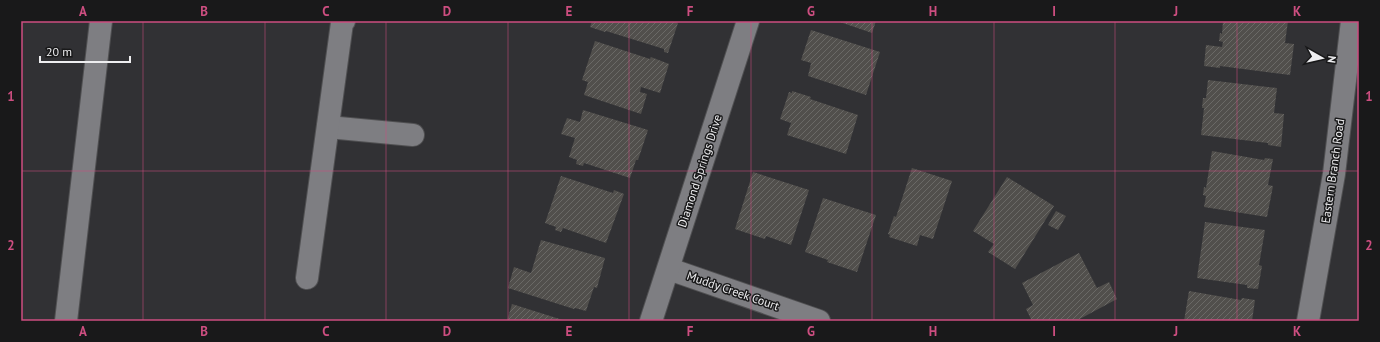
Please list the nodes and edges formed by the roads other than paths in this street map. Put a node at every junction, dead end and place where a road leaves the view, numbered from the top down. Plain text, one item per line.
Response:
1 (101, 21) edge
2 (748, 21) edge
3 (1352, 21) edge
4 (342, 22) edge
5 (328, 126) junction
6 (413, 135) dead end
7 (668, 269) junction
8 (307, 278) dead end
9 (66, 321) edge
10 (651, 321) edge
11 (819, 321) edge
12 (1308, 321) edge

1 - 9 street
2 - 7 street, Diamond Springs Drive
3 - 12 street, Eastern Branch Road
4 - 5 street
5 - 6 street
5 - 8 street
7 - 10 street, Diamond Springs Drive
7 - 11 street, Muddy Creek Court

